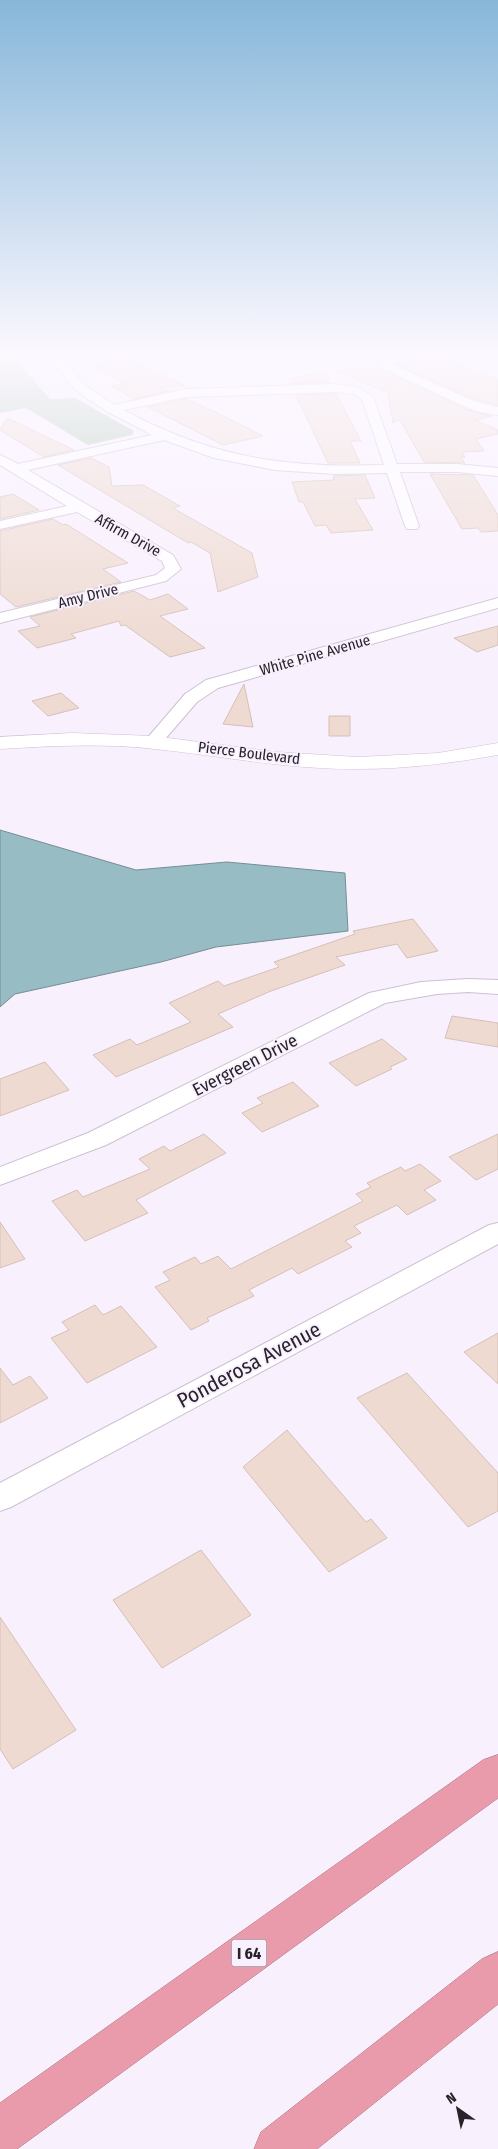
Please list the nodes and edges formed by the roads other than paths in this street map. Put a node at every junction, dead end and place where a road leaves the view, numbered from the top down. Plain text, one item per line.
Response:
1 (78, 455) edge
2 (216, 455) edge
3 (388, 455) edge
4 (0, 458) edge
5 (392, 468) junction
6 (16, 469) junction
7 (498, 472) edge
8 (79, 507) junction
9 (0, 525) edge
10 (412, 526) dead end
11 (173, 569) joint
12 (498, 603) edge
13 (0, 618) edge
14 (153, 742) junction
15 (0, 743) edge
16 (498, 748) edge
17 (498, 988) edge
18 (0, 1176) edge
19 (498, 1232) edge
20 (0, 1498) edge
21 (498, 1774) edge
22 (498, 1975) edge
23 (0, 2132) edge
24 (278, 2149) edge

1 - 6 street
2 - 5 street
3 - 5 street
4 - 6 street, Affirm Drive
5 - 7 street
5 - 10 street
6 - 8 street, Affirm Drive
8 - 9 street
8 - 11 street, Affirm Drive
11 - 13 street, Amy Drive
12 - 14 street, White Pine Avenue
14 - 15 street, Pierce Boulevard
14 - 16 street, Pierce Boulevard
17 - 18 street, Evergreen Drive
19 - 20 street, Ponderosa Avenue
21 - 23 highway, I 64
22 - 24 highway

